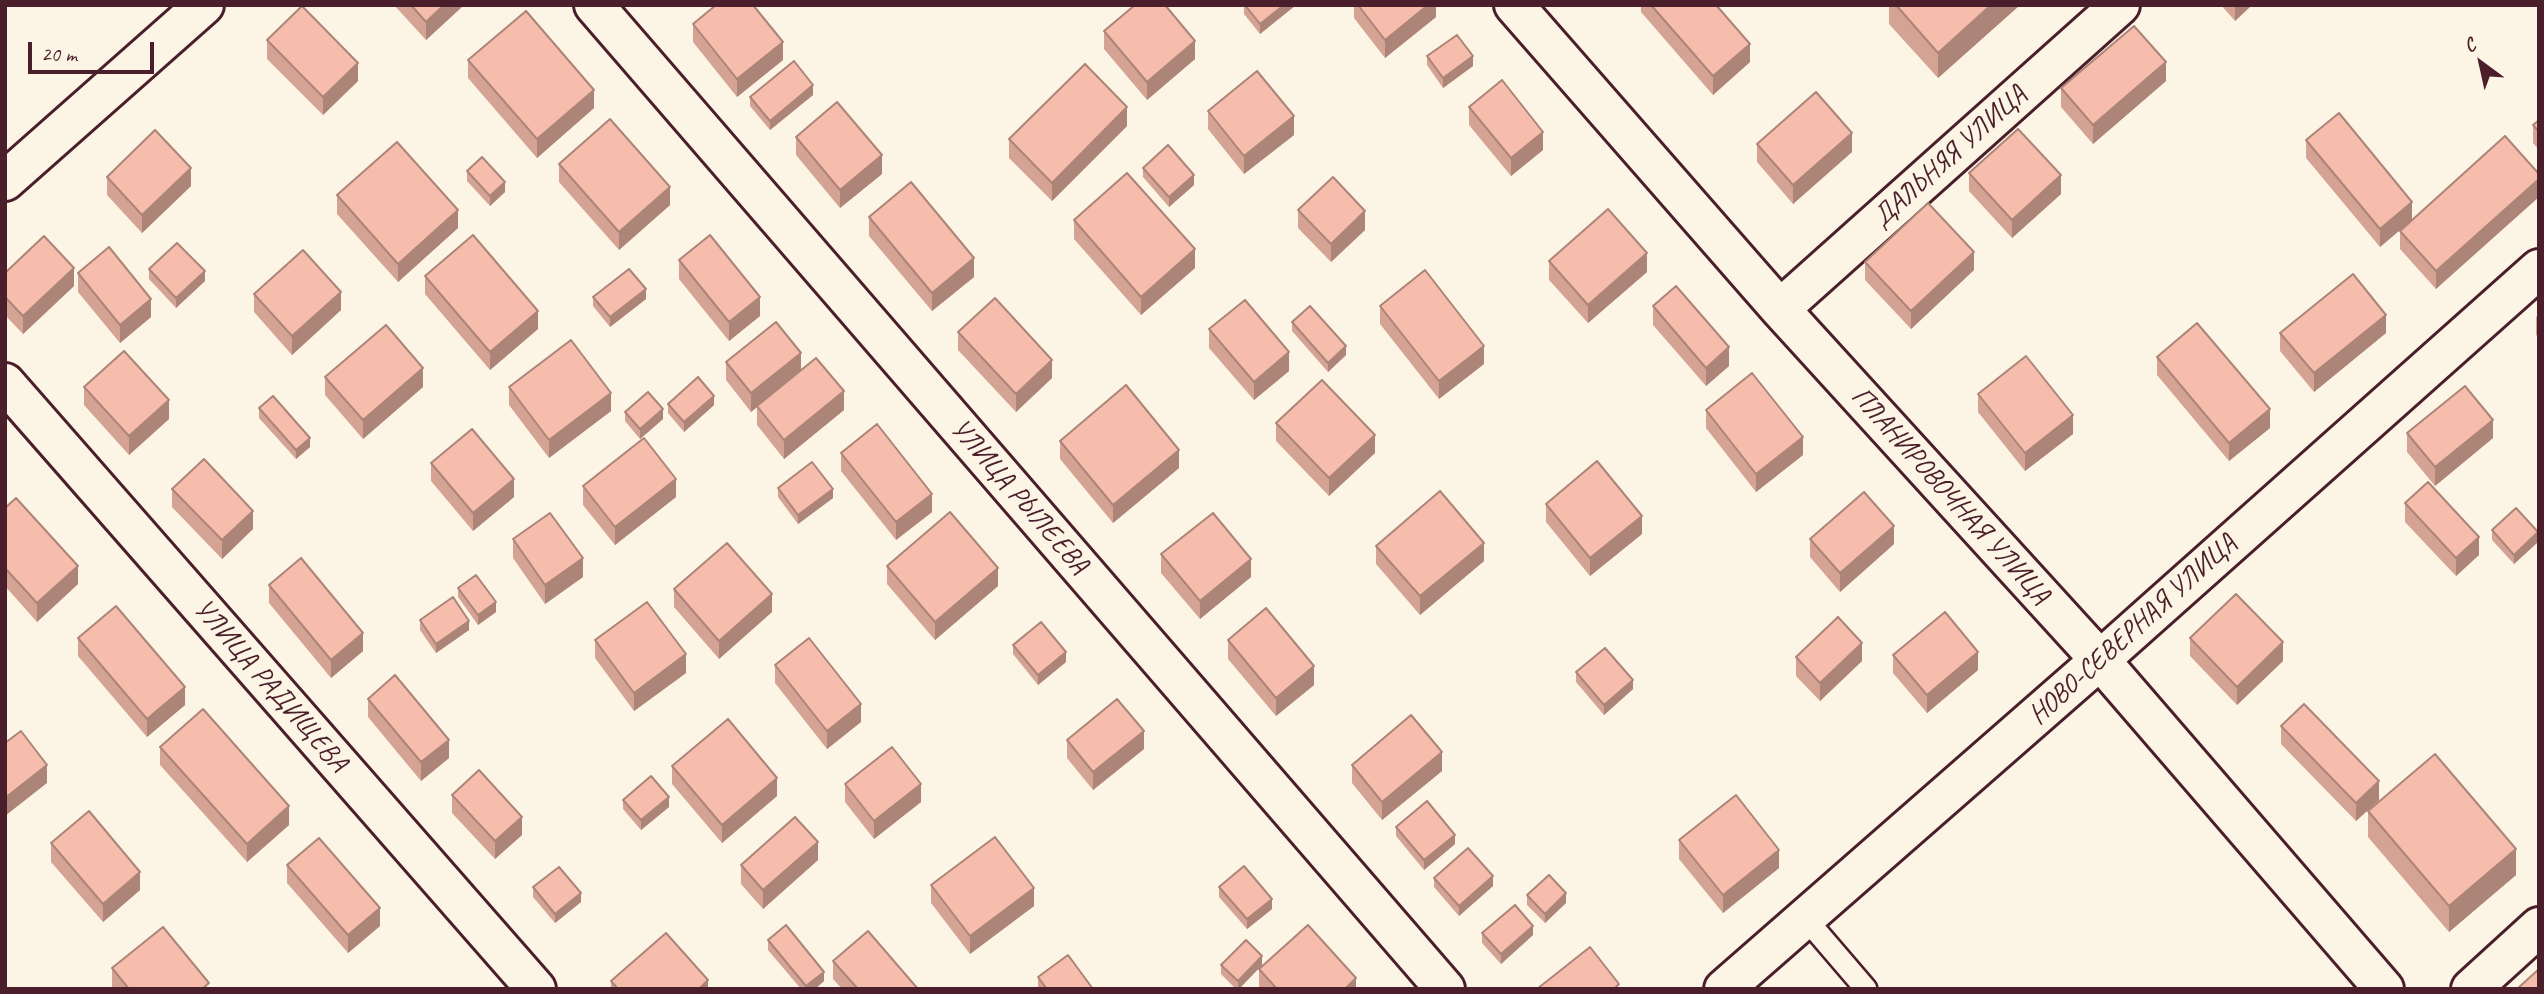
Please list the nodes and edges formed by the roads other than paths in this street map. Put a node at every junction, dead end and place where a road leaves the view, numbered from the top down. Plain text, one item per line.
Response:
1 (204, 5) edge
2 (594, 5) edge
3 (1514, 5) edge
4 (2120, 5) edge
5 (5, 181) edge
6 (2539, 269) edge
7 (1780, 309) junction
8 (5, 383) edge
9 (2100, 660) junction
10 (1806, 919) junction
11 (2539, 927) edge
12 (536, 989) edge
13 (1445, 989) edge
14 (1724, 989) edge
15 (1866, 989) edge
16 (2384, 989) edge
17 (2470, 989) edge

1 - 5 street
2 - 13 street, УЛИЦА РЫЛЕЕВА
3 - 7 street, ПЛАНИРОВОЧНАЯ УЛИЦА
4 - 7 street, ДАЛЬНЯЯ УЛИЦА
6 - 9 street, НОВО-СЕВЕРНАЯ УЛИЦА
7 - 9 street, ПЛАНИРОВОЧНАЯ УЛИЦА
8 - 12 street, УЛИЦА РАДИЩЕВА
9 - 10 street, НОВО-СЕВЕРНАЯ УЛИЦА
9 - 16 street, ПЛАНИРОВОЧНАЯ УЛИЦА
10 - 14 street, НОВО-СЕВЕРНАЯ УЛИЦА
10 - 15 lane
11 - 17 street

